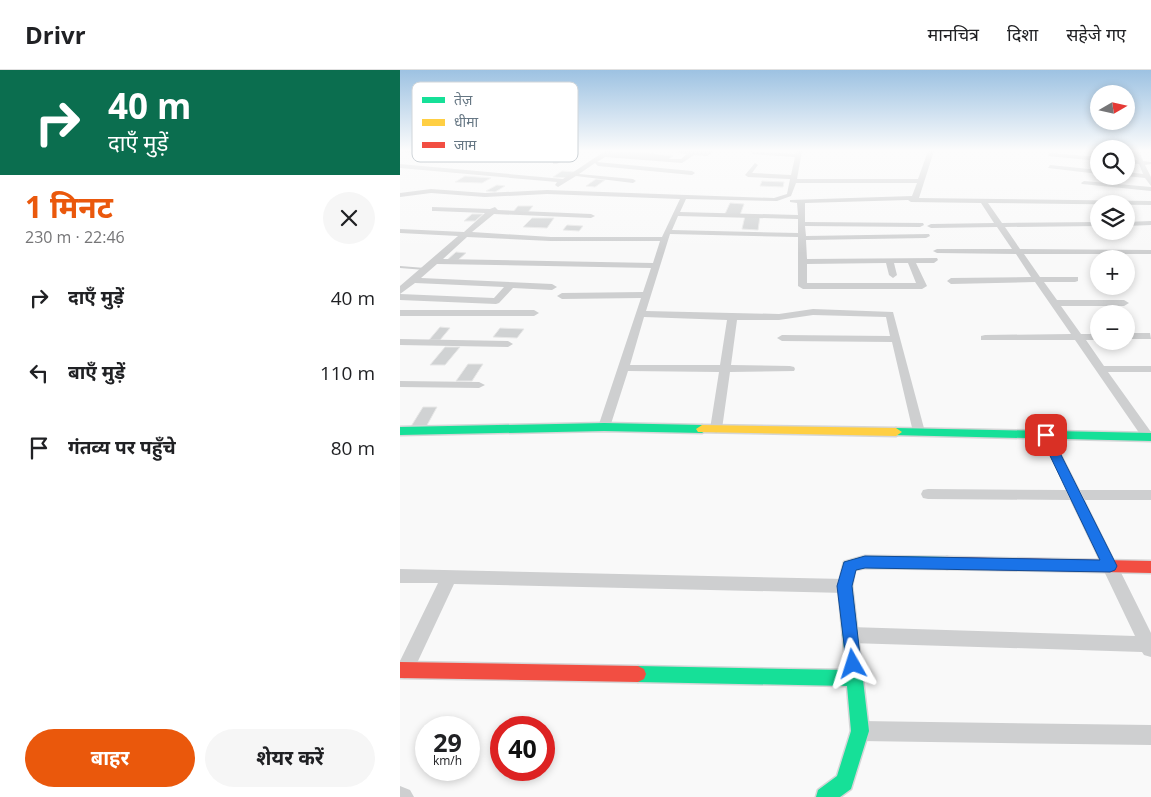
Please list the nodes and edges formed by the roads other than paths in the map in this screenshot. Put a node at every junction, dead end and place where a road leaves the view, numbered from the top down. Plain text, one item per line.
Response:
1 (558, 185) edge
2 (601, 185) edge
3 (792, 185) edge
4 (920, 185) edge
5 (1106, 185) edge
6 (1151, 189) edge
7 (400, 190) edge
8 (411, 192) junction
9 (547, 192) junction
10 (512, 194) junction
11 (588, 194) junction
12 (400, 195) edge
13 (684, 198) junction
14 (775, 200) junction
15 (911, 200) junction
16 (982, 200) junction
17 (800, 201) junction
18 (1151, 203) edge
19 (436, 209) dead end
20 (492, 212) junction
21 (677, 214) junction
22 (591, 216) dead end
23 (801, 220) junction
24 (1151, 223) edge
25 (875, 224) junction
26 (920, 224) dead end
27 (1090, 224) edge
28 (1135, 224) edge
29 (1000, 225) junction
30 (931, 226) dead end
31 (400, 231) edge
32 (464, 236) junction
33 (666, 236) junction
34 (802, 236) junction
35 (926, 236) dead end
36 (879, 237) junction
37 (1018, 251) junction
38 (1151, 252) edge
39 (435, 260) junction
40 (888, 260) junction
41 (911, 260) junction
42 (802, 262) junction
43 (656, 266) junction
44 (400, 267) edge
45 (425, 269) junction
46 (893, 275) dead end
47 (1037, 279) junction
48 (1075, 279) dead end
49 (413, 280) junction
50 (951, 281) dead end
51 (511, 285) junction
52 (552, 287) dead end
53 (400, 290) edge
54 (647, 295) junction
55 (562, 296) dead end
56 (400, 297) edge
57 (1054, 302) junction
58 (1124, 302) dead end
59 (400, 313) edge
60 (534, 313) dead end
61 (641, 314) junction
62 (732, 316) junction
63 (1135, 336) edge
64 (1150, 336) edge
65 (1078, 337) junction
66 (1090, 337) edge
67 (782, 338) dead end
68 (985, 338) dead end
69 (896, 339) junction
70 (400, 342) edge
71 (508, 344) dead end
72 (623, 368) junction
73 (723, 368) junction
74 (790, 369) dead end
75 (1100, 369) junction
76 (1151, 369) edge
77 (400, 384) edge
78 (479, 385) dead end
79 (604, 427) junction
80 (716, 429) junction
81 (400, 431) edge
82 (919, 432) junction
83 (1046, 435) junction
84 (1149, 437) edge
85 (928, 494) dead end
86 (1075, 495) junction
87 (1151, 495) edge
88 (1110, 566) junction
89 (1151, 567) edge
90 (400, 576) edge
91 (449, 577) junction
92 (845, 586) junction
93 (850, 635) junction
94 (1149, 648) edge
95 (403, 670) edge
96 (855, 678) junction
97 (860, 731) junction
98 (1151, 735) edge
99 (825, 797) edge

1 - 9 street
2 - 11 street
3 - 14 street
4 - 15 street
5 - 6 street
7 - 8 street
8 - 10 street
8 - 12 street
9 - 10 street
9 - 11 street
10 - 20 street
11 - 13 street
13 - 14 street
13 - 21 street
14 - 17 street
15 - 16 street
15 - 17 street
16 - 18 street
16 - 29 street
17 - 23 street
19 - 20 street
20 - 22 street
20 - 32 street
21 - 23 street
21 - 33 street
23 - 25 street
23 - 34 street
24 - 28 street
25 - 26 street
25 - 36 street
27 - 29 street
29 - 30 street
29 - 37 street
31 - 32 street
32 - 33 street
32 - 39 street
33 - 34 street
33 - 43 street
34 - 36 street
34 - 42 street
35 - 36 street
37 - 38 street
37 - 41 street
37 - 47 street
39 - 43 street
39 - 45 street
40 - 41 street
40 - 42 street
40 - 46 street
41 - 42 street
43 - 54 street
44 - 45 lane
45 - 49 street
47 - 48 street
47 - 50 street
47 - 57 street
49 - 51 street
49 - 53 street
51 - 52 street
51 - 56 street
54 - 55 street
54 - 61 street
57 - 58 street
57 - 65 street
59 - 60 street
61 - 62 street
61 - 72 street
62 - 69 street
62 - 73 street
63 - 64 street
65 - 66 street
65 - 68 street
65 - 75 street
67 - 69 street
69 - 82 street
70 - 71 street
72 - 73 street
72 - 79 street
73 - 74 street
73 - 80 street
75 - 76 street
75 - 84 street
77 - 78 street
79 - 80 street
79 - 81 street
80 - 82 street
82 - 83 street
83 - 84 street
83 - 86 street
85 - 86 street
86 - 87 street
86 - 88 street
88 - 89 street
88 - 92 street
88 - 94 street
90 - 91 street
91 - 92 street
91 - 95 street
92 - 93 street
93 - 94 street
93 - 96 street
95 - 96 street
96 - 97 street
97 - 98 street
97 - 99 street

